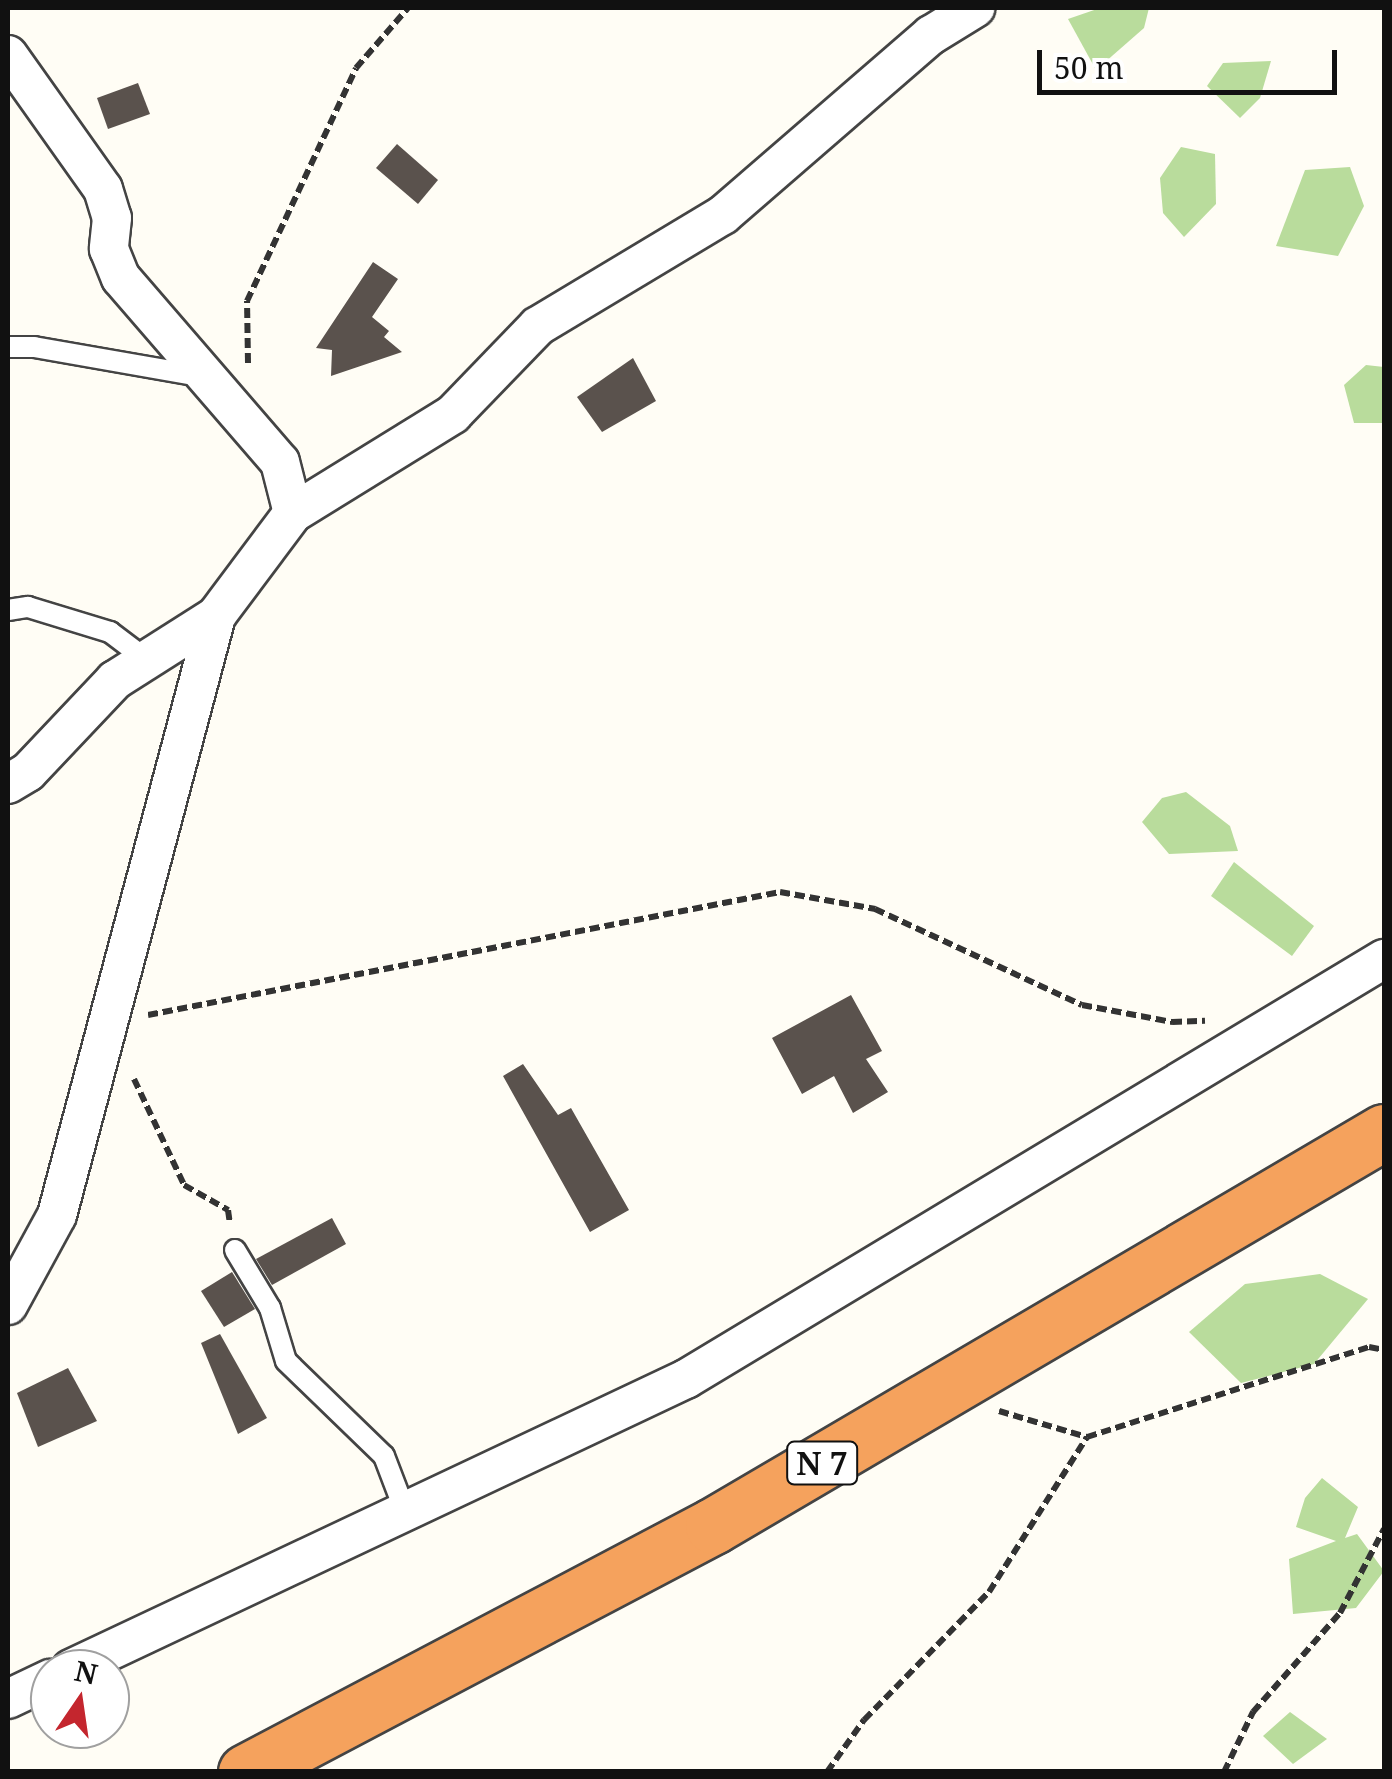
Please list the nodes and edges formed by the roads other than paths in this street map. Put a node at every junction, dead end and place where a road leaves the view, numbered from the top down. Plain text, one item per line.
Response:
1 (975, 8) edge
2 (8, 55) edge
3 (8, 347) edge
4 (207, 377) junction
5 (293, 513) junction
6 (8, 610) edge
7 (216, 616) junction
8 (147, 660) junction
9 (8, 784) edge
10 (1384, 959) edge
11 (1384, 1132) edge
12 (235, 1250) road end
13 (8, 1306) edge
14 (406, 1511) junction
15 (113, 1649) edge
16 (246, 1772) edge

1 - 5 street
2 - 4 street
3 - 4 lane
4 - 5 street
5 - 7 street
6 - 8 lane
7 - 8 street
7 - 13 street
8 - 9 street
10 - 14 street
11 - 16 highway, N 7
12 - 14 lane
14 - 15 street

